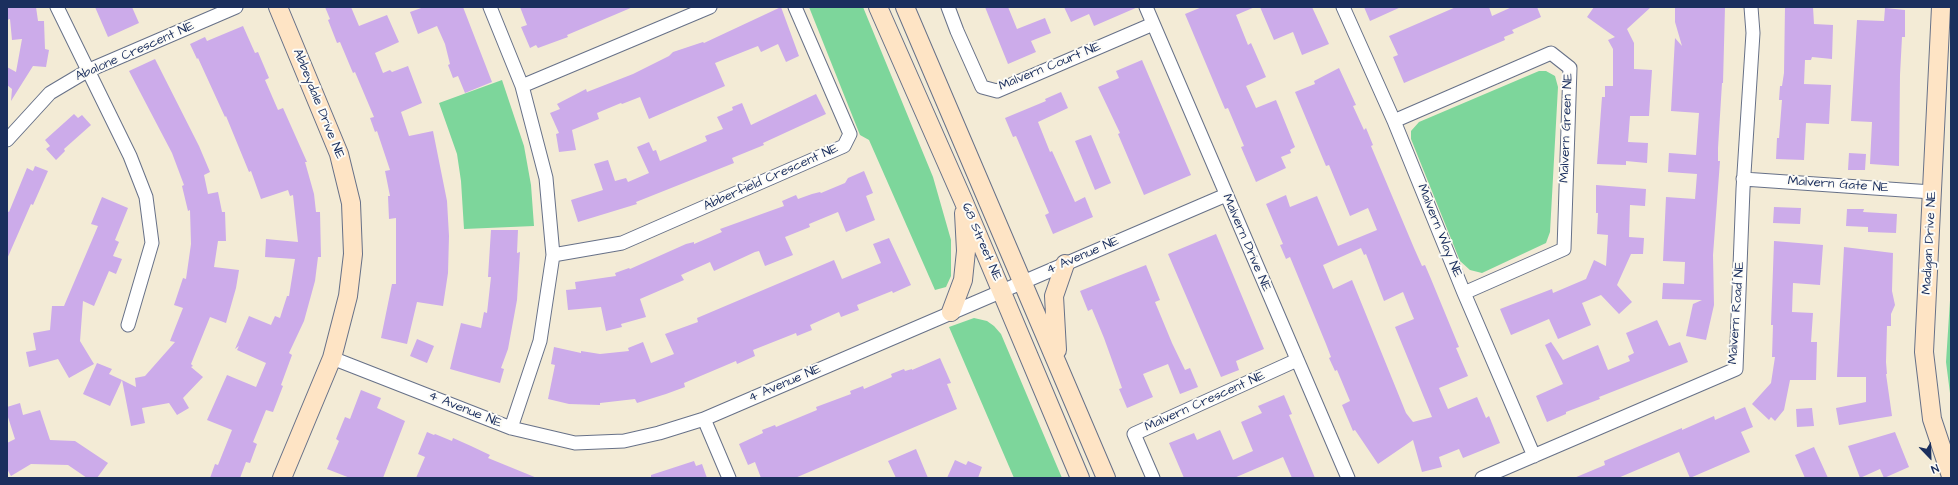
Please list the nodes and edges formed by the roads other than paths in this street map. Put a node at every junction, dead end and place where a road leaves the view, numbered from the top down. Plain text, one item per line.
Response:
1 (57, 7) edge
2 (236, 7) edge
3 (278, 7) edge
4 (490, 7) edge
5 (710, 7) edge
6 (795, 7) edge
7 (878, 7) edge
8 (905, 7) edge
9 (948, 7) edge
10 (1146, 7) edge
11 (1343, 7) edge
12 (1751, 7) edge
13 (1941, 7) edge
14 (1153, 24) junction
15 (87, 71) junction
16 (522, 86) junction
17 (1394, 121) junction
18 (7, 140) edge
19 (1743, 179) junction
20 (1932, 192) junction
21 (1226, 195) junction
22 (963, 200) junction
23 (552, 255) junction
24 (1065, 264) junction
25 (1023, 282) junction
26 (1001, 291) junction
27 (1464, 293) junction
28 (951, 312) junction
29 (128, 325) dead end
30 (332, 358) junction
31 (1297, 360) junction
32 (1058, 363) junction
33 (704, 419) junction
34 (511, 428) junction
35 (1534, 456) junction
36 (1948, 476) edge
37 (282, 478) edge
38 (729, 478) edge
39 (1080, 478) edge
40 (1106, 478) edge
41 (1153, 478) edge
42 (1348, 478) edge
43 (1482, 478) edge

1 - 15 street
2 - 15 street, Abalone Crescent NE
3 - 30 main road, Abbeydale Drive NE
4 - 16 street
5 - 16 street
6 - 23 street, Abberfield Crescent NE
7 - 22 main road, 68 Street NE
8 - 25 main road, 68 Street NE
9 - 14 street, Malvern Court NE
10 - 14 street, Malvern Drive NE
11 - 17 street, Malvern Way NE
12 - 19 street, Malvern Road NE
13 - 20 main road, Madigan Drive NE
14 - 21 street, Malvern Drive NE
15 - 18 street, Abalone Crescent NE
15 - 29 street
16 - 23 street
17 - 27 street, Malvern Way NE
17 - 27 street, Malvern Green NE
19 - 20 street, Malvern Gate NE
19 - 35 street, Malvern Road NE
20 - 36 main road, Madigan Drive NE
21 - 24 street, 4 Avenue NE
21 - 31 street, Malvern Drive NE
22 - 26 main road, 68 Street NE
22 - 28 main road
23 - 34 street
24 - 25 street, 4 Avenue NE
24 - 32 main road
25 - 26 street, 4 Avenue NE
25 - 32 main road, 68 Street NE
26 - 28 street, 4 Avenue NE
26 - 39 main road, 68 Street NE
27 - 35 street, Malvern Way NE
28 - 33 street, 4 Avenue NE
30 - 34 street, 4 Avenue NE
30 - 37 main road, Abbeydale Drive NE
31 - 41 street, Malvern Crescent NE
31 - 42 street, Malvern Drive NE
32 - 40 main road, 68 Street NE
33 - 34 street, 4 Avenue NE
33 - 38 street
35 - 43 street, Malvern Road NE

